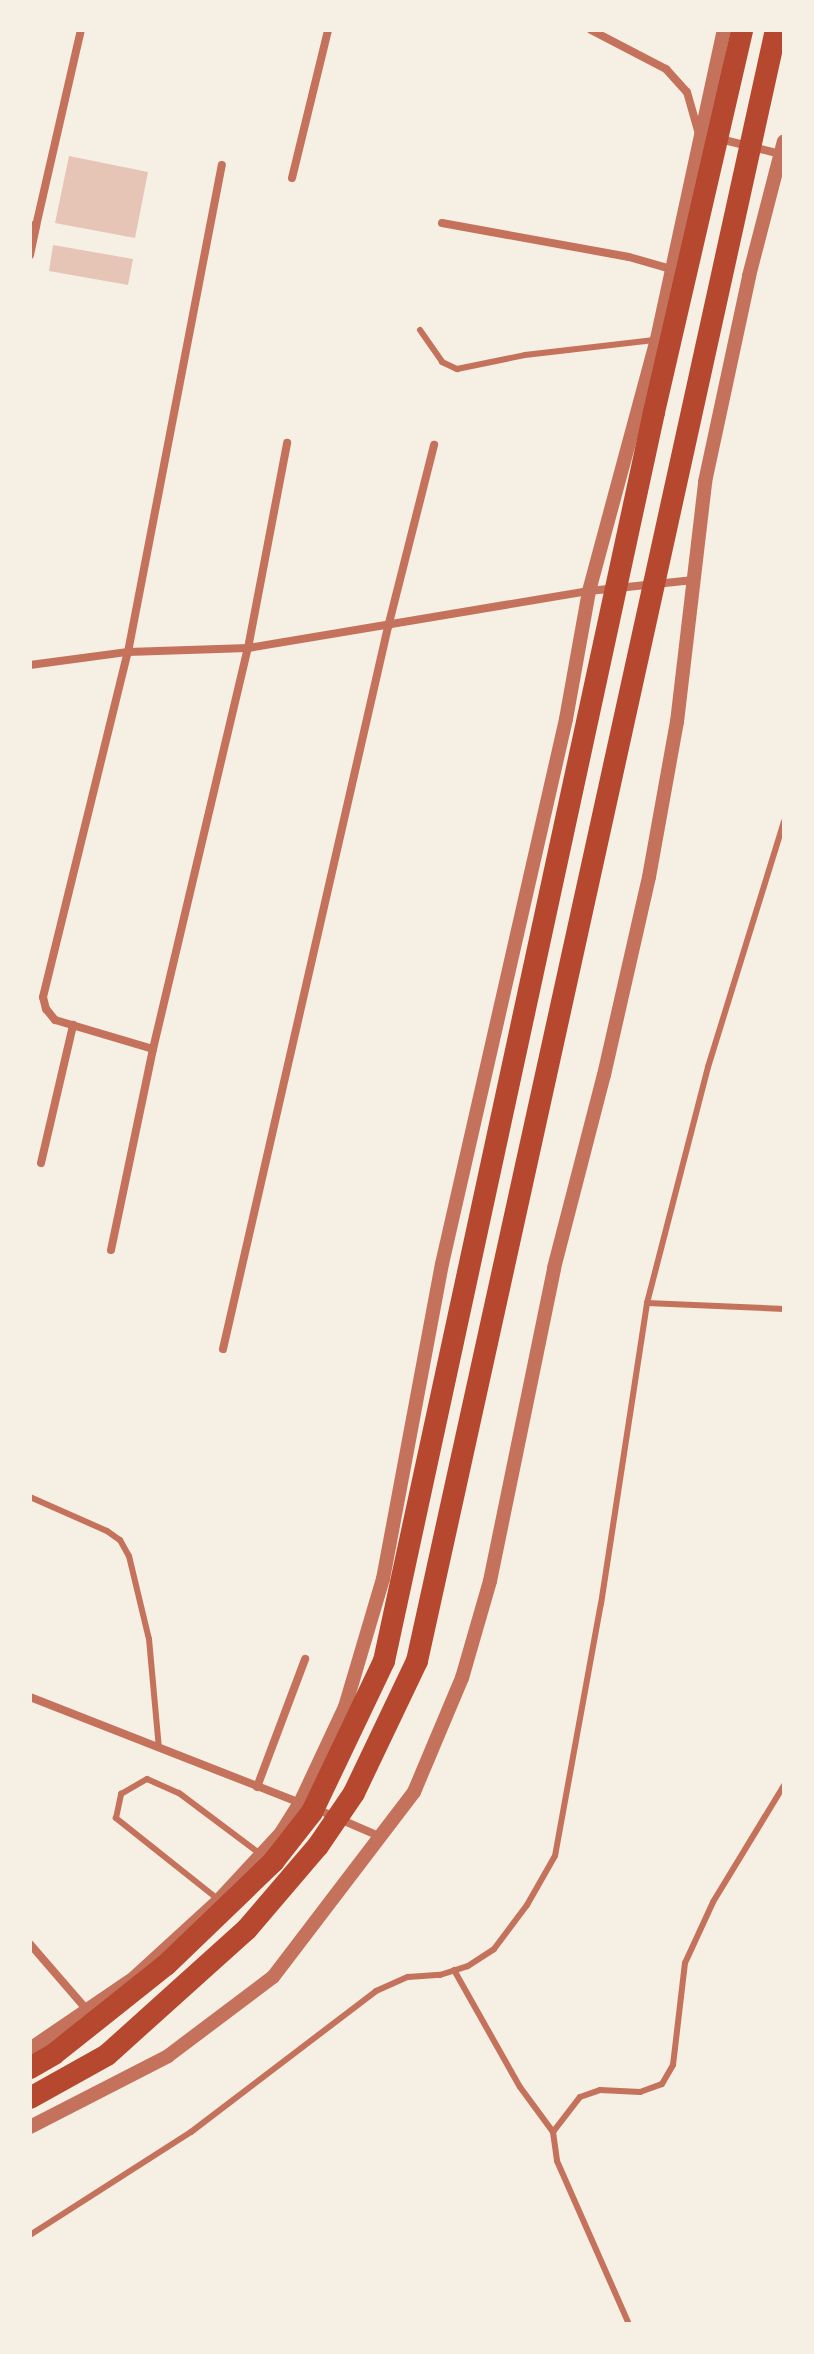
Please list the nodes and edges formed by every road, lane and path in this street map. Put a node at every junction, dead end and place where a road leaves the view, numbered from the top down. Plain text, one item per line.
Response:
1 (81, 30) edge
2 (328, 30) edge
3 (591, 30) edge
4 (724, 30) edge
5 (742, 30) edge
6 (776, 30) edge
7 (699, 134) junction
8 (783, 148) edge
9 (222, 165) dead end
10 (292, 178) dead end
11 (442, 223) dead end
12 (33, 225) edge
13 (30, 255) edge
14 (671, 269) junction
15 (420, 330) dead end
16 (657, 339) junction
17 (287, 443) dead end
18 (434, 445) dead end
19 (693, 580) junction
20 (589, 591) junction
21 (388, 627) junction
22 (248, 648) junction
23 (128, 652) junction
24 (30, 665) edge
25 (784, 822) edge
26 (73, 1025) junction
27 (153, 1049) junction
28 (41, 1163) dead end
29 (111, 1250) dead end
30 (647, 1303) junction
31 (784, 1309) edge
32 (223, 1349) dead end
33 (30, 1497) edge
34 (305, 1659) dead end
35 (30, 1697) edge
36 (159, 1748) junction
37 (784, 1785) edge
38 (257, 1787) junction
39 (300, 1803) junction
40 (379, 1836) junction
41 (261, 1854) junction
42 (219, 1900) junction
43 (30, 1944) edge
44 (454, 1970) junction
45 (88, 2011) junction
46 (30, 2049) edge
47 (30, 2068) edge
48 (30, 2098) edge
49 (30, 2127) edge
50 (553, 2132) junction
51 (30, 2235) edge
52 (629, 2324) edge

1 - 12 street
2 - 10 street
3 - 7 street
4 - 7 street
5 - 47 highway
6 - 48 highway
7 - 8 street
7 - 14 street
8 - 19 street
9 - 23 street
11 - 14 street
12 - 13 street
14 - 16 street
15 - 16 lane
16 - 20 street
17 - 22 street
18 - 21 street
19 - 20 street
19 - 40 street
20 - 21 street
20 - 39 street
21 - 22 street
21 - 32 street
22 - 23 street
22 - 27 street
23 - 24 street
23 - 26 street
25 - 30 lane
26 - 27 street
26 - 28 street
27 - 29 street
30 - 31 lane
30 - 44 lane
33 - 36 lane
34 - 38 street
35 - 36 street
36 - 38 street
37 - 50 lane
38 - 39 street
39 - 40 street
39 - 41 street
40 - 49 street
41 - 42 street
41 - 42 lane
42 - 45 street
43 - 45 street
44 - 50 lane
44 - 51 lane
45 - 46 street
50 - 52 lane

